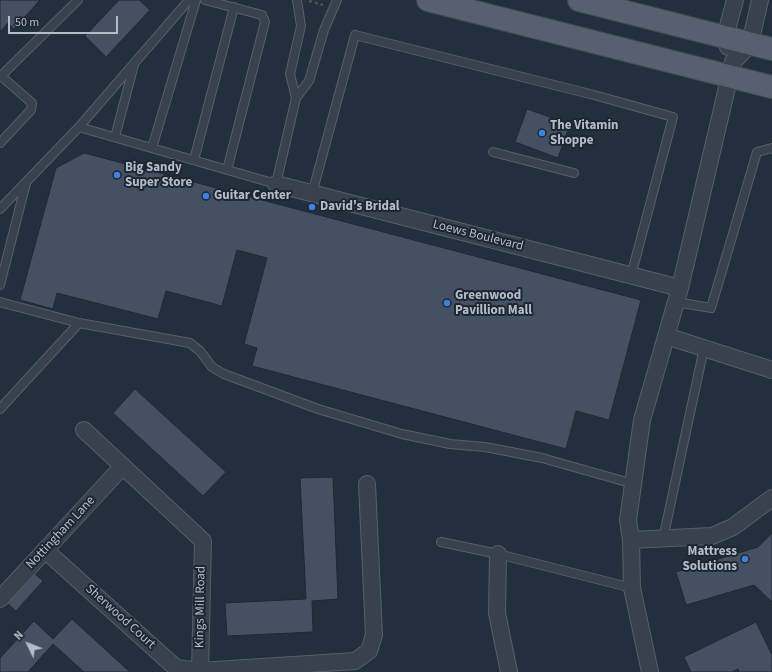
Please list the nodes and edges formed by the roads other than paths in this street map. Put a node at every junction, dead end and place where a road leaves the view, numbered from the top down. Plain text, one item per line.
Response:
1 (78, 0) edge
2 (189, 0) edge
3 (196, 0) edge
4 (205, 0) edge
5 (297, 0) edge
6 (338, 0) edge
7 (428, 0) edge
8 (579, 0) edge
9 (735, 0) edge
10 (760, 0) edge
11 (234, 7) junction
12 (725, 37) junction
13 (750, 44) junction
14 (772, 49) edge
15 (135, 63) junction
16 (732, 69) junction
17 (1, 76) edge
18 (772, 87) edge
19 (296, 98) junction
20 (80, 127) junction
21 (115, 137) junction
22 (0, 143) edge
23 (152, 148) junction
24 (772, 148) edge
25 (493, 152) dead end
26 (194, 160) junction
27 (227, 170) junction
28 (574, 174) dead end
29 (26, 183) junction
30 (276, 184) junction
31 (312, 194) junction
32 (0, 209) edge
33 (631, 276) junction
34 (0, 285) edge
35 (678, 295) junction
36 (0, 302) edge
37 (79, 323) junction
38 (666, 336) junction
39 (704, 348) junction
40 (772, 370) edge
41 (0, 409) edge
42 (84, 430) dead end
43 (123, 466) junction
44 (367, 484) dead end
45 (634, 484) junction
46 (772, 498) edge
47 (663, 539) junction
48 (631, 540) junction
49 (441, 542) dead end
50 (45, 550) junction
51 (498, 554) junction
52 (632, 588) junction
53 (0, 599) edge
54 (200, 671) edge
55 (509, 672) edge
56 (650, 672) edge

1 - 17 lane
2 - 15 lane
3 - 23 lane
4 - 11 lane
5 - 19 lane
6 - 19 lane
7 - 16 main road
8 - 12 main road
9 - 12 street
10 - 13 street
11 - 26 lane
11 - 27 lane
12 - 13 main road
12 - 16 street
13 - 14 main road
13 - 16 street
15 - 20 lane
15 - 21 lane
16 - 18 main road
16 - 35 street
17 - 22 lane
19 - 30 lane
20 - 21 lane
20 - 29 lane
21 - 23 lane
23 - 26 lane
24 - 35 lane
25 - 28 lane
26 - 27 lane
27 - 30 lane
29 - 32 lane
29 - 34 lane
30 - 31 street, Loews Boulevard
31 - 33 street, Loews Boulevard
31 - 33 lane
33 - 35 street, Loews Boulevard
35 - 38 street
36 - 37 lane
37 - 41 lane
37 - 45 lane
38 - 39 street
38 - 45 street
39 - 40 street
39 - 47 lane
42 - 43 street
43 - 50 street, Nottingham Lane
43 - 54 street, Kings Mill Road
44 - 54 street, Sherwood Court
45 - 48 street
46 - 47 street
47 - 48 street
48 - 52 street
49 - 51 lane
50 - 53 street, Nottingham Lane
50 - 54 street, Sherwood Court
51 - 52 lane
51 - 55 street
52 - 56 street

